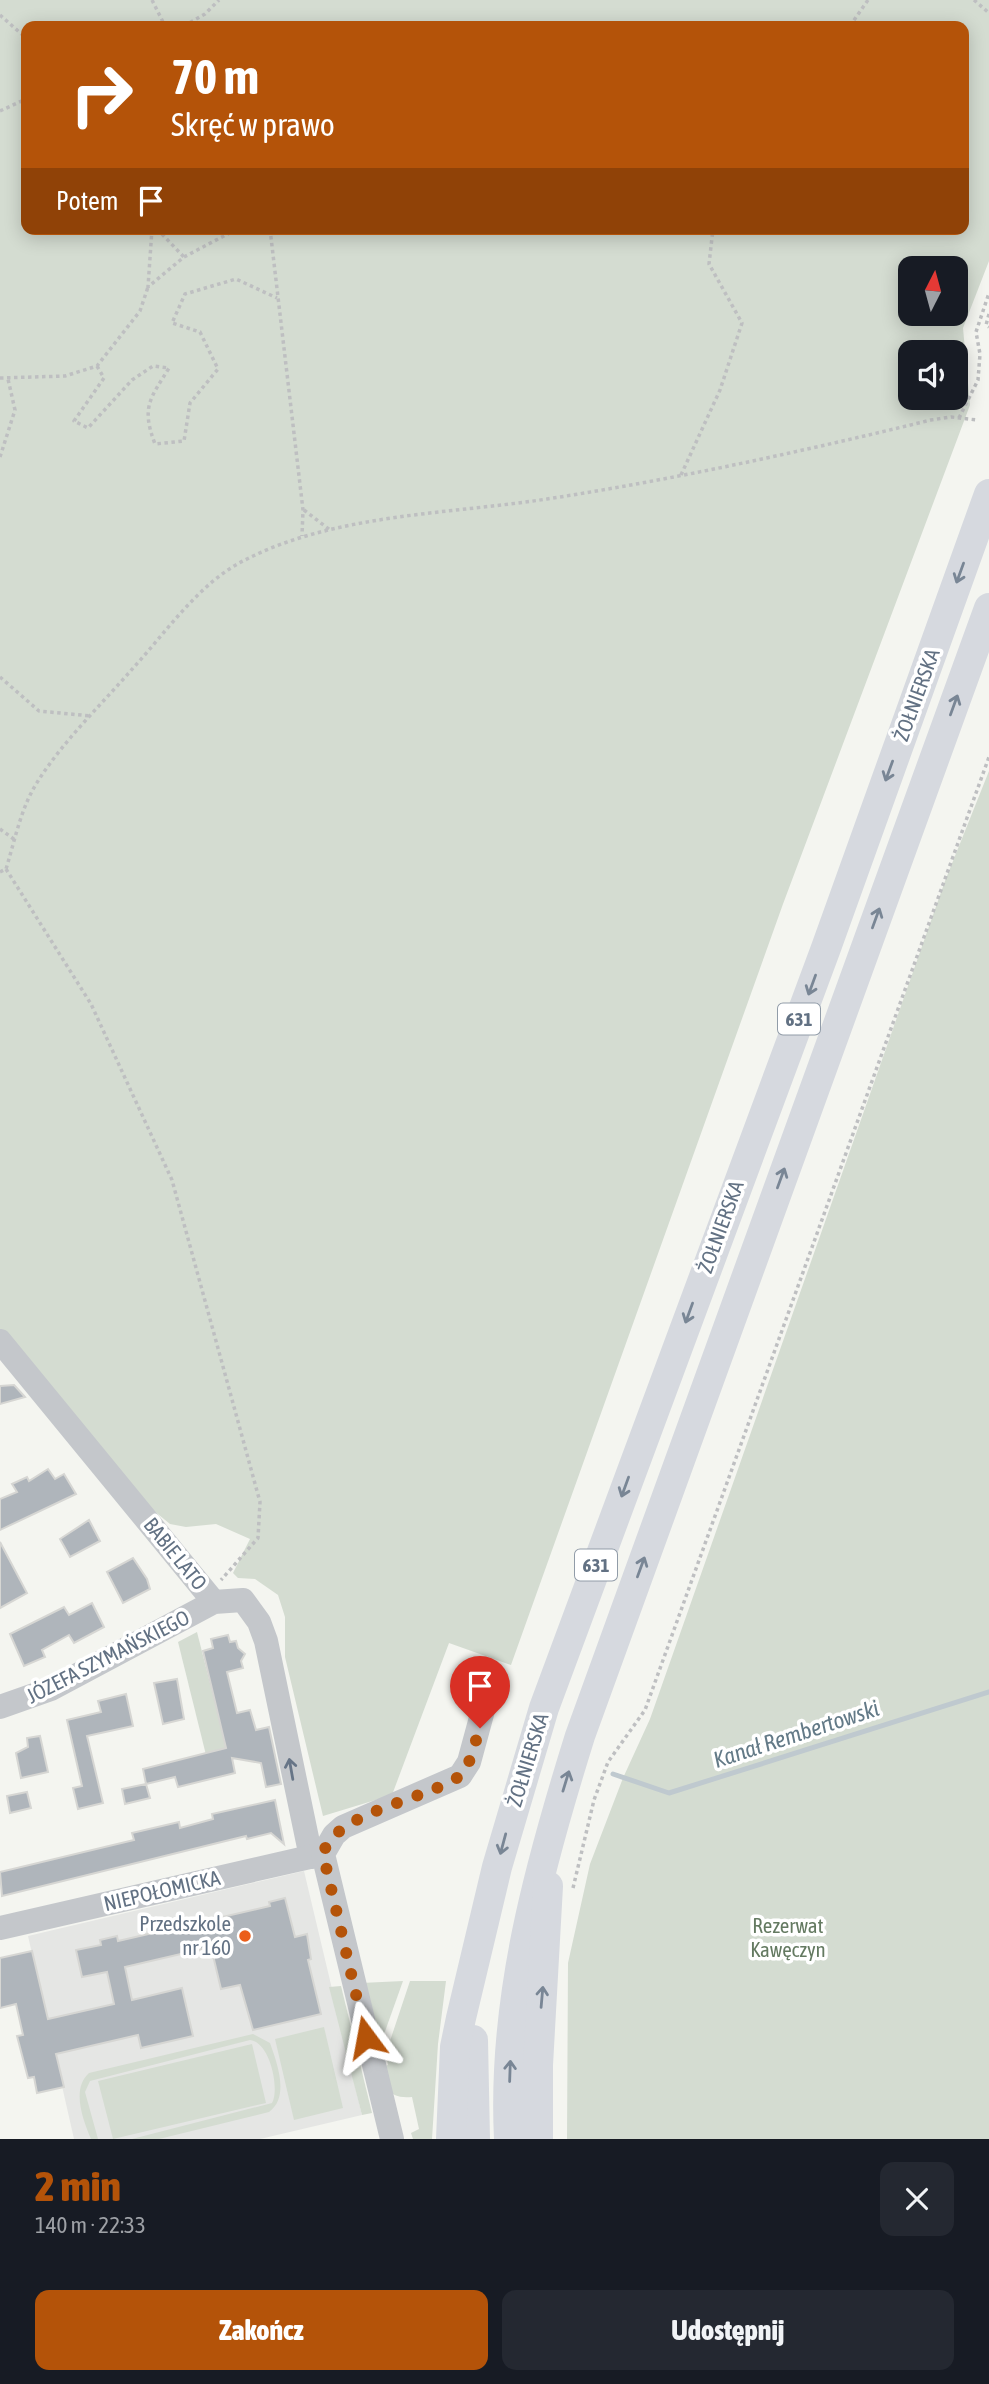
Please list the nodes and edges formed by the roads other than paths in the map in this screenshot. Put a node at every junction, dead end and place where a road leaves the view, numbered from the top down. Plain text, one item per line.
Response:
1 (989, 479) edge
2 (989, 494) edge
3 (975, 532) junction
4 (989, 608) edge
5 (0, 1341) edge
6 (214, 1602) junction
7 (485, 1703) dead end
8 (0, 1707) edge
9 (338, 1831) junction
10 (310, 1842) junction
11 (547, 1847) junction
12 (0, 1928) edge
13 (475, 1966) junction
14 (392, 2139) edge
15 (451, 2139) edge
16 (475, 2139) edge
17 (509, 2139) edge
18 (538, 2139) edge

1 - 3 street
2 - 3 main road, ŻOŁNIERSKA / 631
3 -> 13 main road, ŻOŁNIERSKA / 631
11 -> 4 main road, ŻOŁNIERSKA / 631
5 - 6 street, BABIE LATO
6 - 8 street, JÓZEFA SZYMAŃSKIEGO
10 -> 6 street, BABIE LATO
7 - 9 street
9 - 10 street
9 - 10 street
10 - 12 street, NIEPOŁOMICKA
10 - 14 street
17 -> 11 main road, 631
18 -> 11 main road
13 - 15 main road
13 - 16 main road, 631

